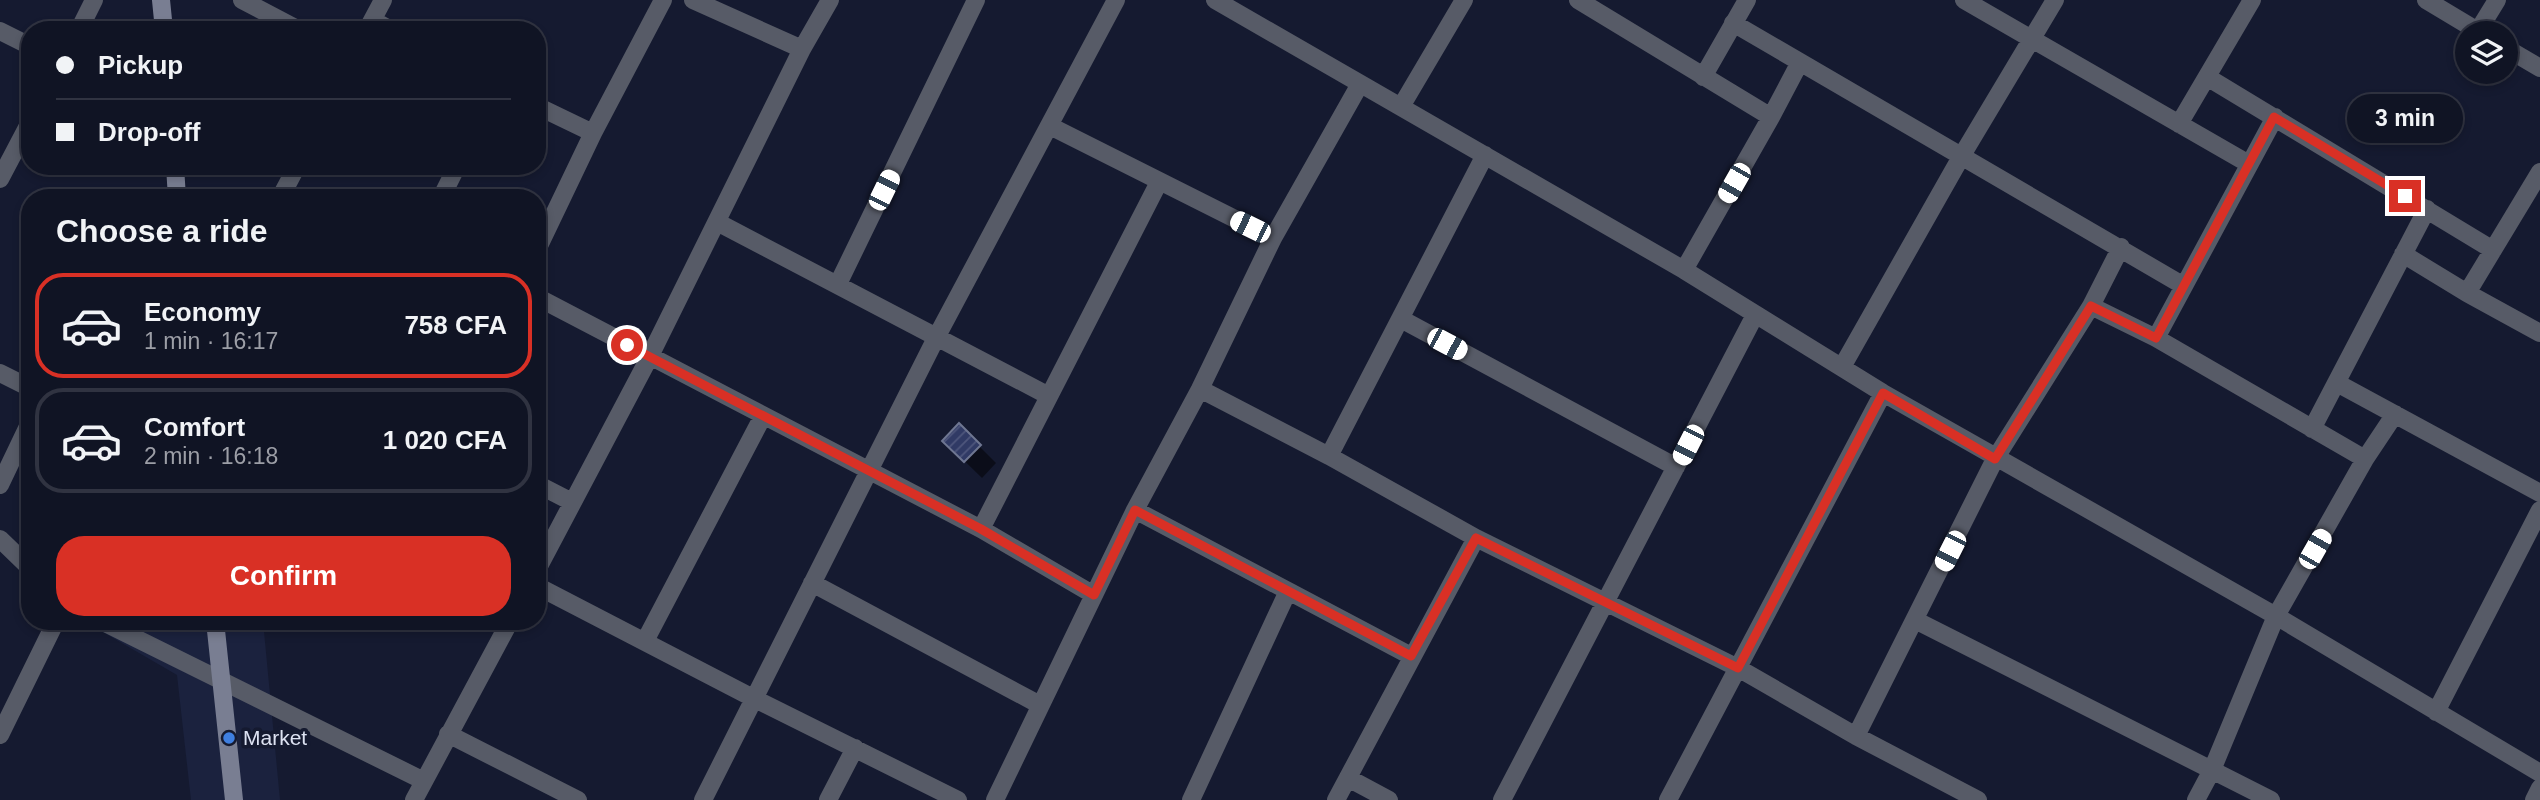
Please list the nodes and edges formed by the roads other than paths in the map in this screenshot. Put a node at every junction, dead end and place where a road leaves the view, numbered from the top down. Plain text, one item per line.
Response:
1 (94, 0) edge
2 (161, 0) edge
3 (242, 0) edge
4 (383, 0) edge
5 (663, 0) edge
6 (693, 0) edge
7 (830, 0) edge
8 (976, 0) edge
9 (1116, 0) edge
10 (1215, 0) edge
11 (1464, 0) edge
12 (1578, 0) edge
13 (1747, 0) edge
14 (1964, 0) edge
15 (2055, 0) edge
16 (2252, 0) edge
17 (2426, 0) edge
18 (2497, 0) edge
19 (1243, 7) edge
20 (84, 21) edge
21 (162, 21) edge
22 (282, 21) edge
23 (372, 21) edge
24 (2461, 21) edge
25 (2486, 21) edge
26 (1733, 23) junction
27 (0, 31) edge
28 (2032, 39) junction
29 (21, 42) edge
30 (802, 50) junction
31 (2518, 55) edge
32 (1800, 62) junction
33 (2540, 68) edge
34 (1703, 77) junction
35 (2207, 77) junction
36 (1360, 84) junction
37 (1402, 106) junction
38 (546, 110) edge
39 (1771, 117) junction
40 (2274, 117) junction
41 (2179, 124) junction
42 (1050, 126) junction
43 (593, 133) junction
44 (21, 139) edge
45 (1485, 155) junction
46 (1961, 157) junction
47 (2249, 164) junction
48 (2540, 172) edge
49 (0, 179) edge
50 (1159, 182) junction
51 (2427, 209) junction
52 (717, 222) junction
53 (546, 231) edge
54 (1273, 238) junction
55 (2120, 247) junction
56 (2493, 250) junction
57 (2403, 254) junction
58 (1684, 270) junction
59 (838, 284) junction
60 (2184, 286) junction
61 (2467, 293) junction
62 (546, 302) edge
63 (2091, 306) junction
64 (1755, 314) junction
65 (1401, 319) junction
66 (2540, 333) edge
67 (937, 336) junction
68 (2156, 338) junction
69 (649, 358) junction
70 (1842, 367) junction
71 (0, 373) edge
72 (2337, 383) junction
73 (21, 384) edge
74 (1200, 389) junction
75 (1883, 393) junction
76 (1049, 396) junction
77 (2395, 414) junction
78 (763, 416) junction
79 (2312, 429) junction
80 (21, 441) edge
81 (1329, 456) junction
82 (1995, 459) junction
83 (2365, 459) junction
84 (1676, 467) junction
85 (870, 471) junction
86 (0, 485) edge
87 (546, 489) edge
88 (2540, 493) edge
89 (572, 502) junction
90 (1135, 510) junction
91 (2540, 510) edge
92 (981, 529) junction
93 (1476, 538) junction
94 (0, 539) edge
95 (546, 553) edge
96 (21, 559) edge
97 (812, 583) junction
98 (546, 591) edge
99 (1288, 591) junction
100 (1094, 595) junction
101 (1604, 602) junction
102 (2276, 616) junction
103 (1915, 620) junction
104 (52, 630) edge
105 (119, 630) edge
106 (216, 630) edge
107 (500, 630) edge
108 (645, 641) junction
109 (1411, 656) junction
110 (1738, 668) junction
111 (220, 681) junction
112 (754, 698) junction
113 (1040, 705) junction
114 (2436, 712) junction
115 (449, 734) junction
116 (0, 735) edge
117 (1856, 736) junction
118 (855, 748) junction
119 (2212, 770) junction
120 (2540, 773) edge
121 (1348, 778) junction
122 (424, 780) junction
123 (2540, 788) edge
124 (1673, 799) edge
125 (234, 800) edge
126 (414, 800) edge
127 (578, 800) edge
128 (703, 800) edge
129 (828, 800) edge
130 (958, 800) edge
131 (995, 800) edge
132 (1191, 800) edge
133 (1336, 800) edge
134 (1389, 800) edge
135 (1502, 800) edge
136 (1978, 800) edge
137 (2196, 800) edge
138 (2271, 800) edge
139 (2534, 800) edge

1 - 20 street
2 - 21 street
3 - 22 street
4 - 23 street
5 - 43 street
6 - 30 street
7 - 30 street
8 - 59 street
9 - 42 street
10 - 19 street
11 - 37 street
12 - 34 street
13 - 26 street
14 - 28 street
15 - 28 street
16 - 35 street
17 - 24 street
18 - 25 street
19 - 36 street
26 - 32 street
26 - 34 street
27 - 29 street
28 - 41 street
28 - 46 street
30 - 52 street
31 - 33 street
32 - 39 street
32 - 46 street
34 - 39 street
35 - 40 street
35 - 41 street
36 - 37 street
36 - 54 street
37 - 45 street
38 - 43 street
39 - 58 street
40 - 47 street
40 - 51 street
41 - 47 street
42 - 50 street
42 - 67 street
43 - 53 street
44 - 49 street
45 - 58 street
45 - 65 street
46 - 55 street
46 - 70 street
47 - 60 street
48 - 56 street
50 - 54 street
50 - 76 street
51 - 56 street
51 - 57 street
52 - 59 street
52 - 69 street
54 - 74 street
55 - 60 street
55 - 63 street
56 - 61 street
57 - 61 street
57 - 72 street
58 - 64 street
59 - 67 street
60 - 68 street
61 - 66 street
62 - 69 street
63 - 68 street
63 - 82 street
64 - 70 street
64 - 84 street
65 - 81 street
65 - 84 street
67 - 76 street
67 - 85 street
68 - 79 street
69 - 78 street
69 - 89 street
70 - 75 street
71 - 73 street
72 - 77 street
72 - 79 street
74 - 81 street
74 - 90 street
75 - 82 street
75 - 110 street
76 - 92 street
77 - 83 street
77 - 88 street
78 - 85 street
78 - 108 street
79 - 83 street
80 - 86 street
81 - 93 street
82 - 102 street
82 - 103 street
83 - 102 street
84 - 101 street
85 - 92 street
85 - 97 street
87 - 89 street
89 - 95 street
90 - 99 street
90 - 100 street
91 - 114 street
92 - 100 street
93 - 101 street
93 - 109 street
94 - 96 street
97 - 112 street
97 - 113 street
98 - 108 street
99 - 109 street
99 - 132 street
100 - 113 street
101 - 110 street
101 - 135 street
102 - 114 street
102 - 119 street
103 - 117 street
103 - 119 street
104 - 116 street
105 - 111 street
106 - 111 street
107 - 115 street
108 - 112 street
109 - 121 street
110 - 117 street
110 - 124 street
111 - 122 street
111 - 125 street
112 - 118 street
112 - 128 street
113 - 131 street
114 - 120 street
115 - 122 street
115 - 127 street
117 - 136 street
118 - 129 street
118 - 130 street
119 - 137 street
119 - 138 street
121 - 133 street
121 - 134 street
122 - 126 street
123 - 139 street

